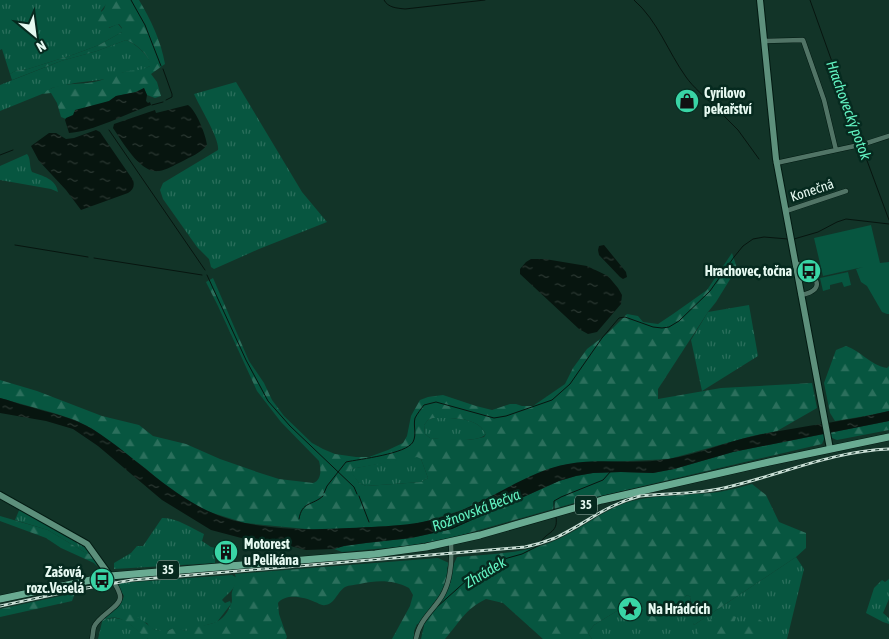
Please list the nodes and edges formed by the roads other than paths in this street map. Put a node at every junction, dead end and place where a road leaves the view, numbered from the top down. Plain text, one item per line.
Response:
1 (760, 0) edge
2 (764, 41) junction
3 (889, 136) edge
4 (836, 150) junction
5 (776, 163) junction
6 (846, 191) dead end
7 (786, 211) junction
8 (796, 263) junction
9 (801, 295) junction
10 (889, 438) edge
11 (830, 449) junction
12 (0, 495) edge
13 (452, 542) junction
14 (110, 576) junction
15 (0, 599) edge
16 (92, 639) edge
17 (416, 639) edge

1 - 2 street
2 - 4 street
2 - 5 street
3 - 4 street
4 - 5 street
5 - 7 street
6 - 7 street, Konečná
7 - 8 street
8 - 9 street
8 - 9 street
9 - 11 street
10 - 11 main road, 35
11 - 13 main road, 35
12 - 14 street
13 - 14 main road, 35
13 - 17 street
14 - 15 main road, 35
14 - 16 street

